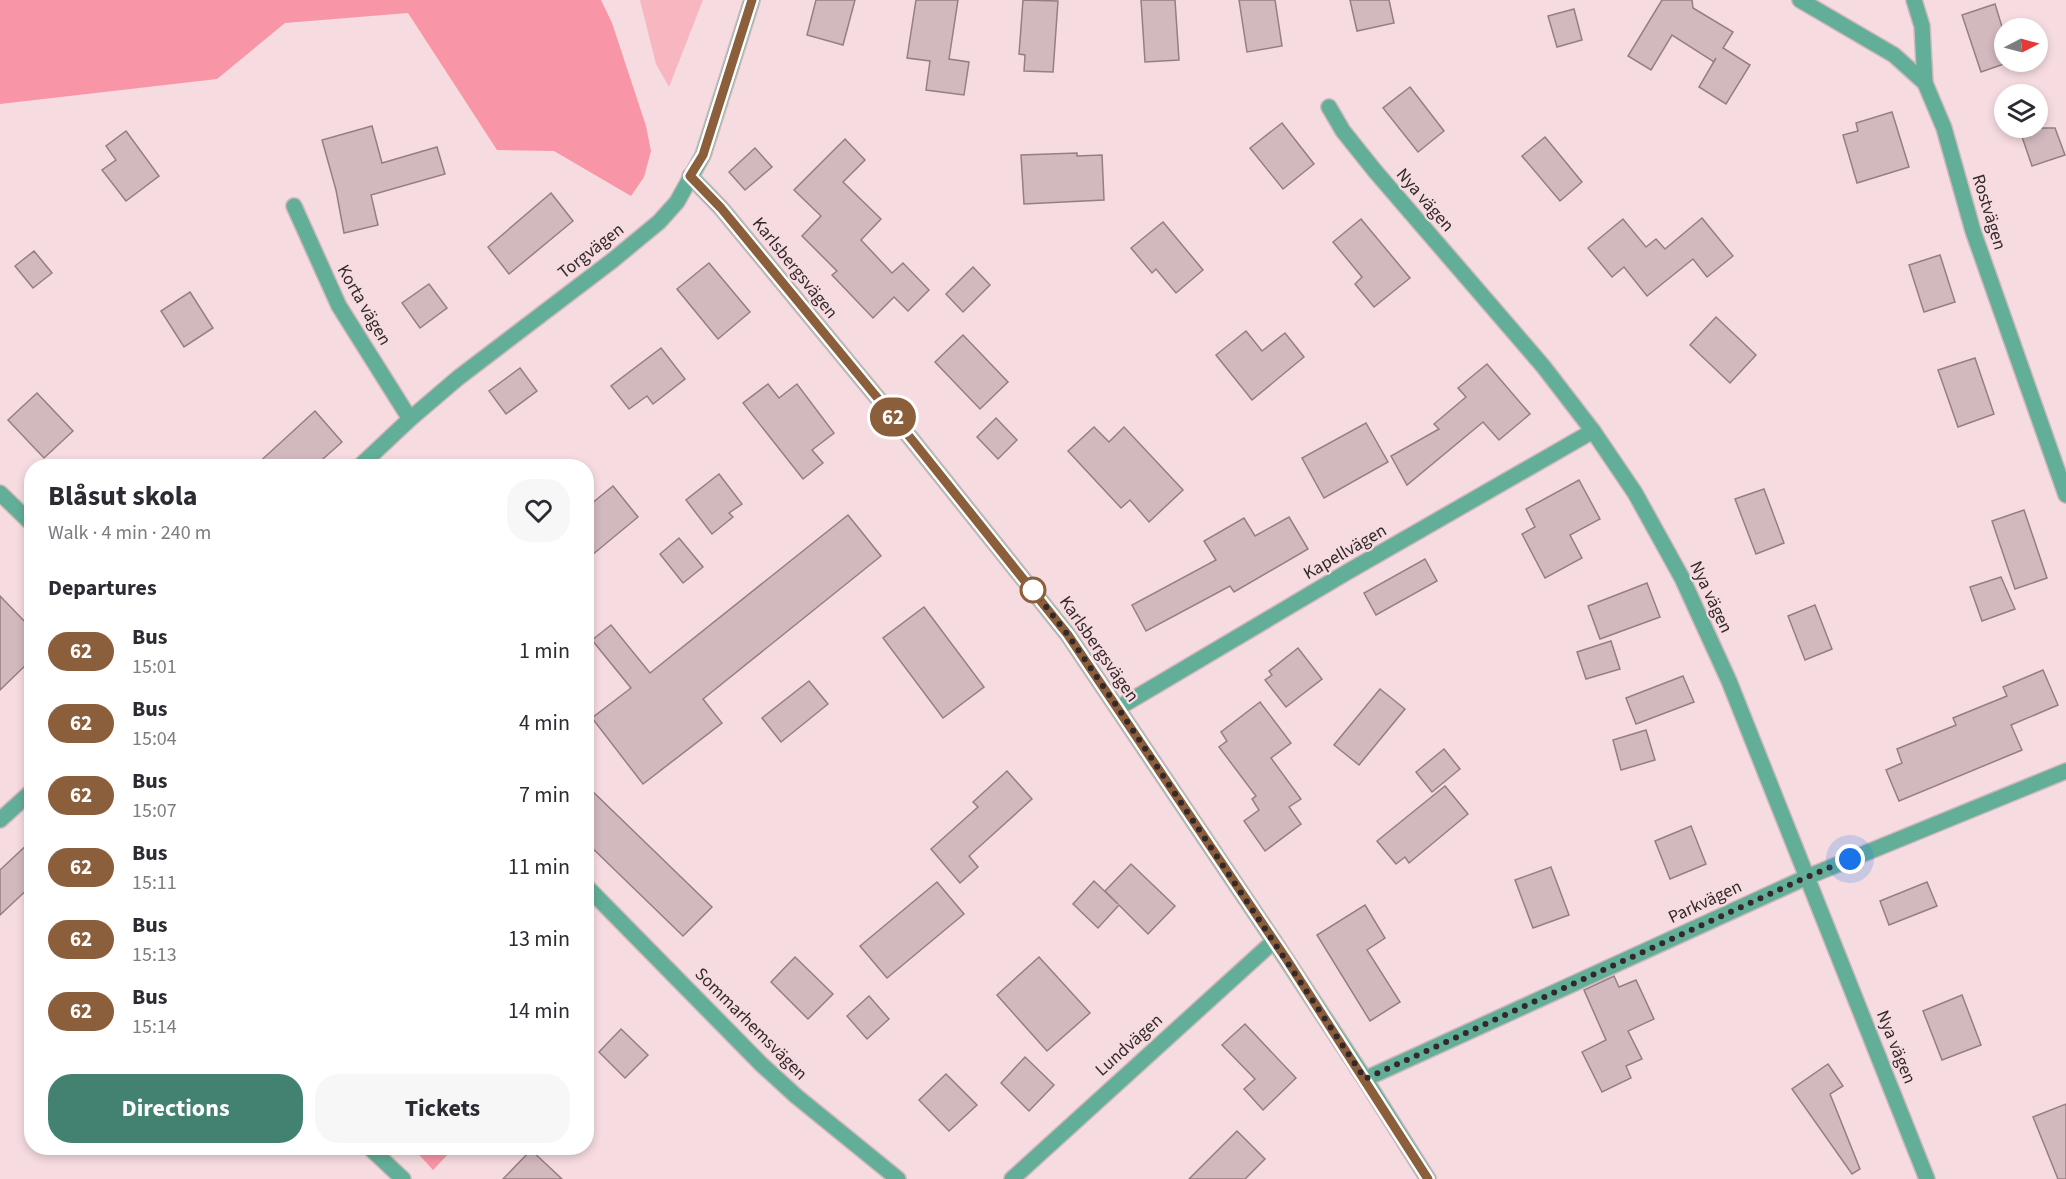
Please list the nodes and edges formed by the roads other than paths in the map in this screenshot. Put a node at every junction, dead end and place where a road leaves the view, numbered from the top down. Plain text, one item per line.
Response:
1 (752, 0) edge
2 (1800, 0) edge
3 (1914, 0) edge
4 (1925, 83) junction
5 (1329, 106) dead end
6 (690, 176) junction
7 (294, 206) dead end
8 (410, 419) junction
9 (1593, 431) junction
10 (367, 459) edge
11 (0, 493) edge
12 (2066, 495) edge
13 (24, 516) edge
14 (1118, 708) junction
15 (2066, 771) edge
16 (24, 798) edge
17 (0, 820) edge
18 (1807, 877) junction
19 (594, 894) edge
20 (1274, 940) junction
21 (1365, 1079) junction
22 (378, 1155) edge
23 (404, 1179) edge
24 (898, 1179) edge
25 (1012, 1179) edge
26 (1428, 1179) edge
27 (1927, 1179) edge

1 - 6 street, Torgvägen
2 - 4 street, Rostvägen
3 - 4 street
4 - 12 street, Rostvägen
5 - 9 street, Nya vägen
6 - 8 street, Torgvägen
6 - 14 street, Karlsbergsvägen
7 - 8 street, Korta vägen
8 - 10 street, Torgvägen
9 - 14 street, Kapellvägen
9 - 18 street, Nya vägen
11 - 13 street
14 - 20 street, Karlsbergsvägen
15 - 18 street, Parkvägen
16 - 17 street
18 - 21 street, Parkvägen
18 - 27 street, Nya vägen
19 - 24 street, Sommarhemsvägen
20 - 21 street, Karlsbergsvägen
20 - 25 street, Lundvägen
21 - 26 street, Karlsbergsvägen
22 - 23 street

